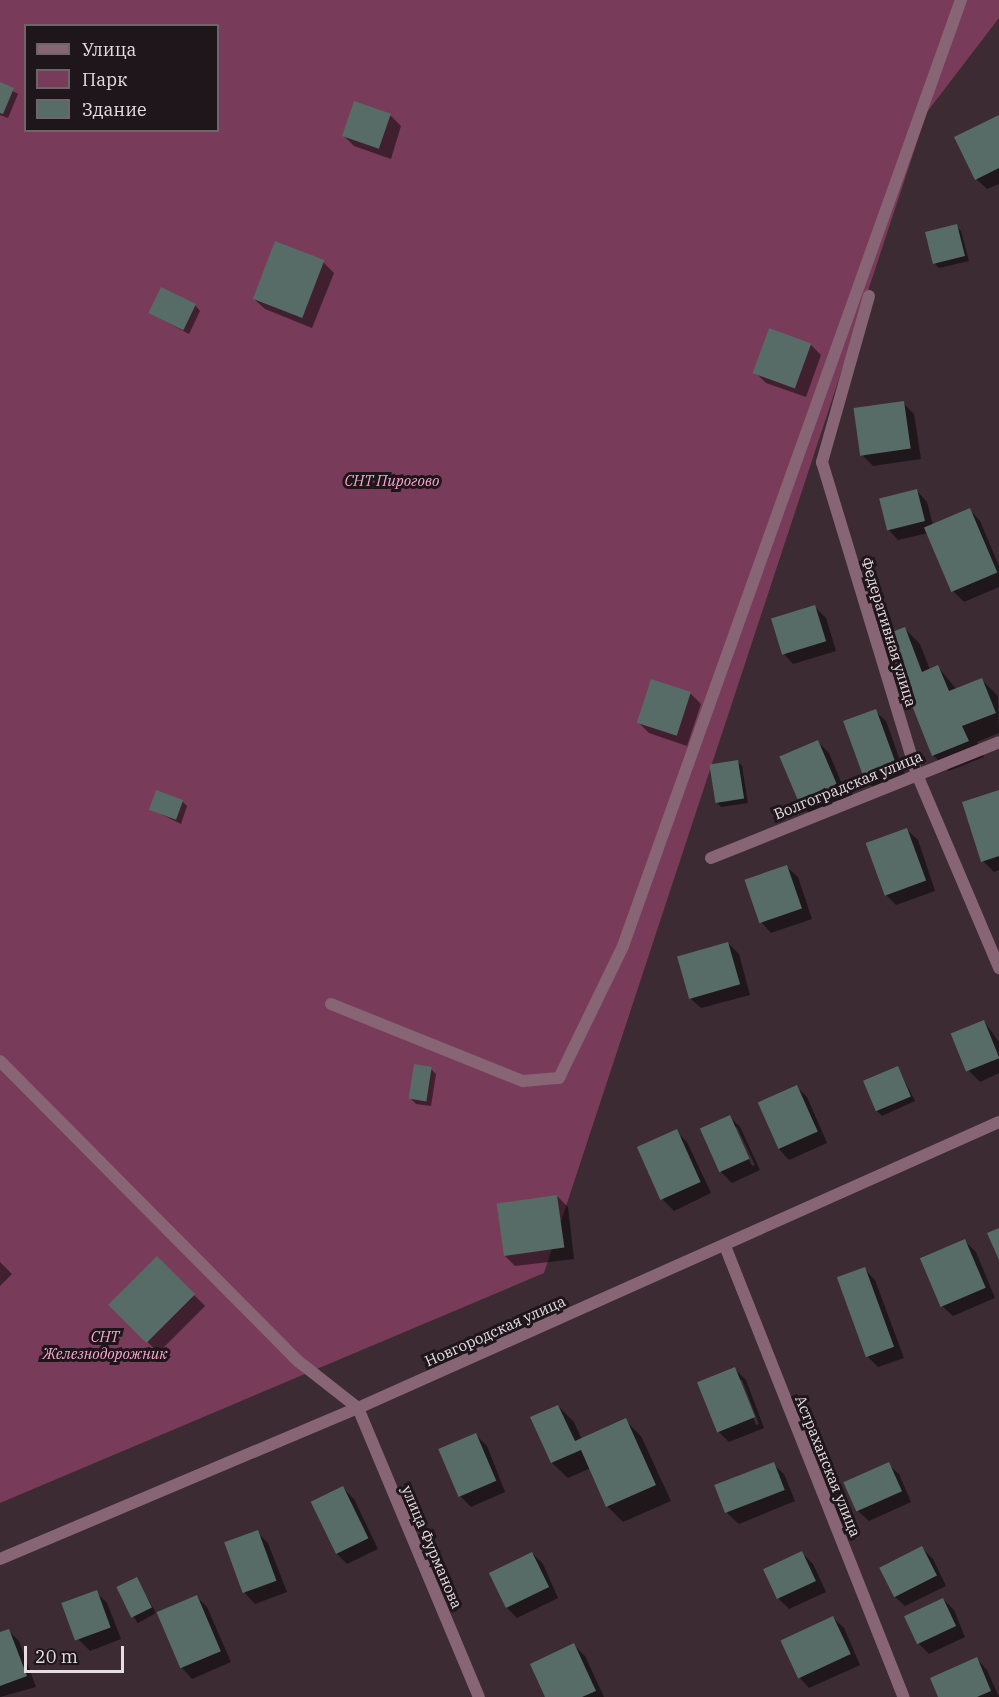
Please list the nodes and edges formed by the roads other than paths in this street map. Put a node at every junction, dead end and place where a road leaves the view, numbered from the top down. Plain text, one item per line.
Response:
1 (961, 0) edge
2 (869, 296) dead end
3 (999, 742) edge
4 (916, 772) junction
5 (711, 858) dead end
6 (999, 968) edge
7 (331, 1004) dead end
8 (0, 1061) edge
9 (999, 1122) edge
10 (725, 1246) junction
11 (358, 1408) junction
12 (0, 1559) edge
13 (479, 1697) edge
14 (904, 1697) edge

1 - 7 street
2 - 4 street, Федеративная улица
3 - 4 street, Волгоградская улица
4 - 5 street, Волгоградская улица
4 - 6 street, Федеративная улица
8 - 11 street
9 - 10 street, Новгородская улица
10 - 11 street, Новгородская улица
10 - 14 street, Астраханская улица
11 - 12 street, Новгородская улица
11 - 13 street, улица Фурманова

